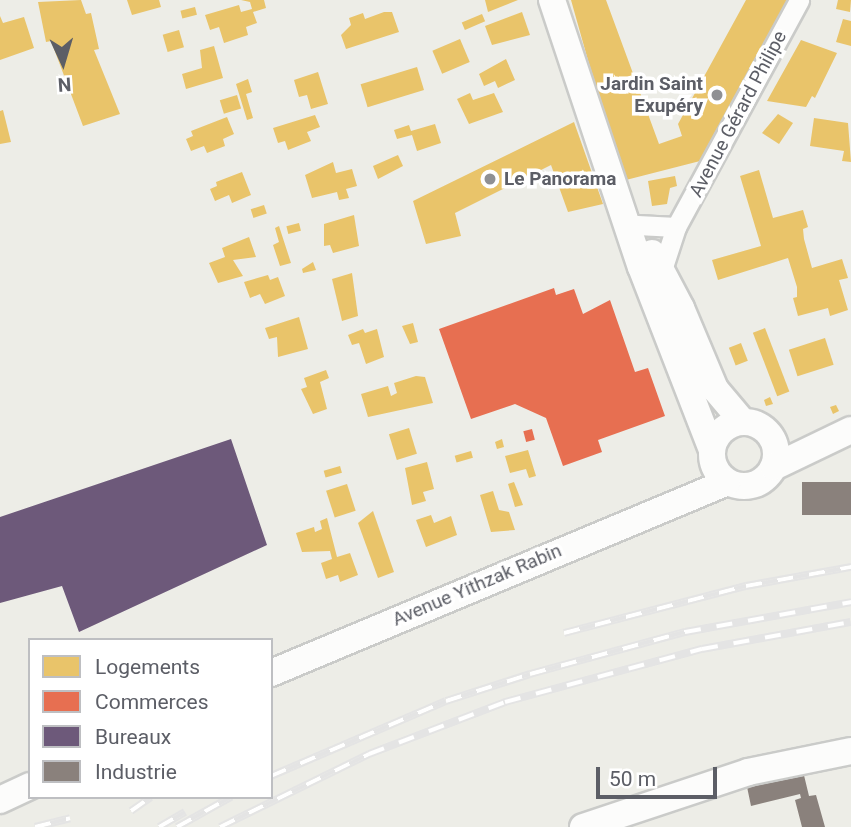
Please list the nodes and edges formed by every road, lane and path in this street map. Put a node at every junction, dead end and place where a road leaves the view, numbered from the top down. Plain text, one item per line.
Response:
1 (552, 0) edge
2 (799, 0) edge
3 (620, 198) junction
4 (637, 225) junction
5 (676, 227) junction
6 (660, 270) junction
7 (662, 319) junction
8 (743, 422) junction
9 (851, 430) edge
10 (772, 438) junction
11 (814, 444) junction
12 (712, 454) junction
13 (774, 467) junction
14 (727, 482) junction
15 (682, 498) junction
16 (273, 672) edge
17 (851, 751) edge
18 (28, 787) edge
19 (0, 800) edge
20 (583, 827) edge

1 - 3 street
2 - 5 street, Avenue Gérard Philipe
3 - 4 street
3 - 7 street
4 - 5 street
4 - 6 street
5 - 6 street, Avenue Gérard Philipe
6 - 7 street
6 - 8 street
7 - 12 street
8 - 10 street
8 - 12 street
9 - 11 street
10 - 11 street
10 - 13 street
11 - 13 street
12 - 14 street
12 - 15 street, Avenue Yithzak Rabin
13 - 14 street
14 - 15 street, Avenue Yithzak Rabin
15 - 16 street, Avenue Yithzak Rabin
17 - 20 street
18 - 19 street

